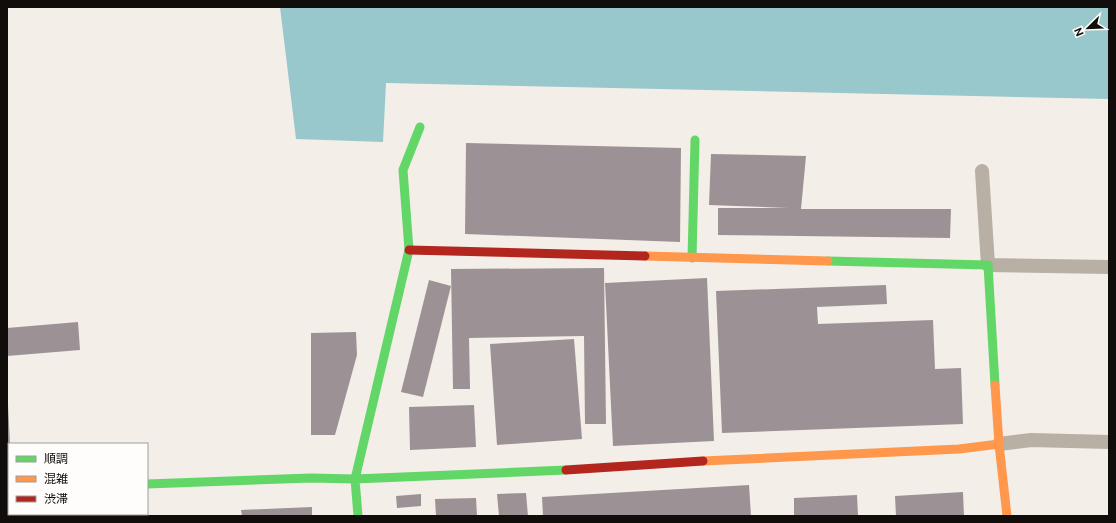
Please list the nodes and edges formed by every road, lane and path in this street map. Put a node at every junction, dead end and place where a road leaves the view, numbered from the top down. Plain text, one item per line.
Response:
1 (420, 127) dead end
2 (695, 140) dead end
3 (982, 171) dead end
4 (409, 250) junction
5 (692, 258) junction
6 (988, 265) junction
7 (1109, 267) edge
8 (1109, 442) edge
9 (999, 444) junction
10 (355, 478) junction
11 (148, 484) edge
12 (358, 516) edge
13 (1008, 516) edge

1 - 4 street
2 - 5 street
3 - 6 street
4 - 5 street
4 - 10 street
5 - 6 street
6 - 7 street
6 - 9 street
8 - 9 street
9 - 10 street
9 - 13 street
10 - 11 street
10 - 12 street

